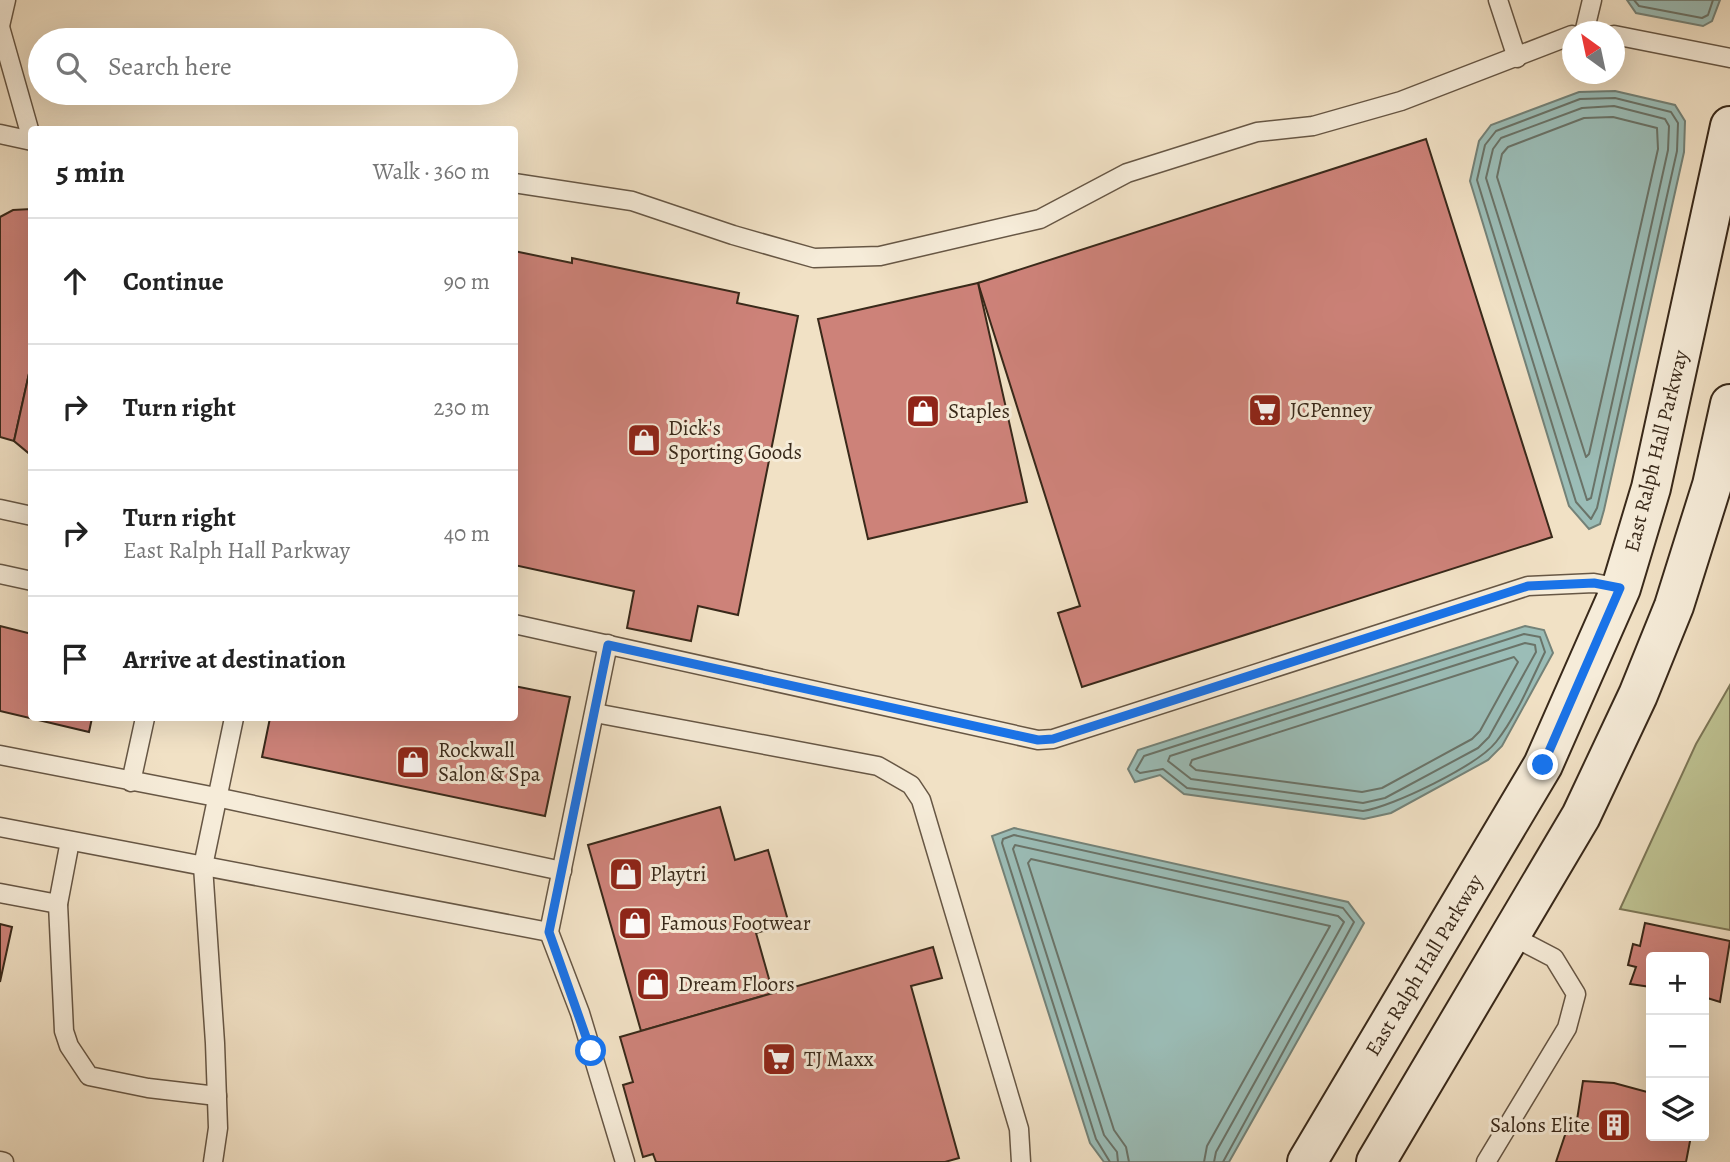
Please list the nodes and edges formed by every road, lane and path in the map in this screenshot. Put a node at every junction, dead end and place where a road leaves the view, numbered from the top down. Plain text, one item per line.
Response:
1 (6, 0) edge
2 (1498, 0) edge
3 (1592, 0) edge
4 (1586, 21) edge
5 (0, 26) edge
6 (1625, 37) edge
7 (1562, 40) edge
8 (1517, 58) junction
9 (1730, 58) edge
10 (28, 126) edge
11 (1730, 126) edge
12 (0, 134) edge
13 (28, 139) edge
14 (518, 184) edge
15 (1730, 404) edge
16 (0, 509) edge
17 (28, 515) edge
18 (0, 574) edge
19 (28, 580) edge
20 (1620, 588) junction
21 (1674, 606) junction
22 (518, 625) edge
23 (608, 645) junction
24 (595, 713) junction
25 (144, 721) edge
26 (233, 721) edge
27 (0, 755) edge
28 (131, 782) junction
29 (216, 797) junction
30 (0, 827) edge
31 (70, 841) junction
32 (203, 866) junction
33 (562, 872) junction
34 (0, 892) edge
35 (58, 904) junction
36 (549, 932) junction
37 (1510, 934) junction
38 (217, 1096) junction
39 (213, 1162) edge
40 (625, 1162) edge
41 (1021, 1162) edge
42 (1307, 1162) edge
43 (1376, 1162) edge
44 (1486, 1162) edge

1 - 5 lane
2 - 8 lane
3 - 4 lane
5 - 10 lane
6 - 9 lane
7 - 8 lane
8 - 14 lane
11 - 20 main road, East Ralph Hall Parkway
12 - 13 lane
15 - 21 main road
16 - 17 lane
18 - 19 lane
20 - 21 main road
20 - 23 lane
20 - 42 main road, East Ralph Hall Parkway
21 - 37 main road
22 - 23 lane
23 - 24 lane
24 - 33 lane
24 - 41 lane
25 - 28 lane
26 - 29 lane
27 - 28 lane
28 - 29 lane
29 - 32 lane
29 - 33 lane
30 - 31 lane
31 - 32 lane
31 - 35 lane
32 - 36 lane
32 - 38 lane
33 - 36 lane
34 - 35 lane
35 - 38 lane
36 - 40 lane
37 - 43 main road
37 - 44 lane
38 - 39 lane

